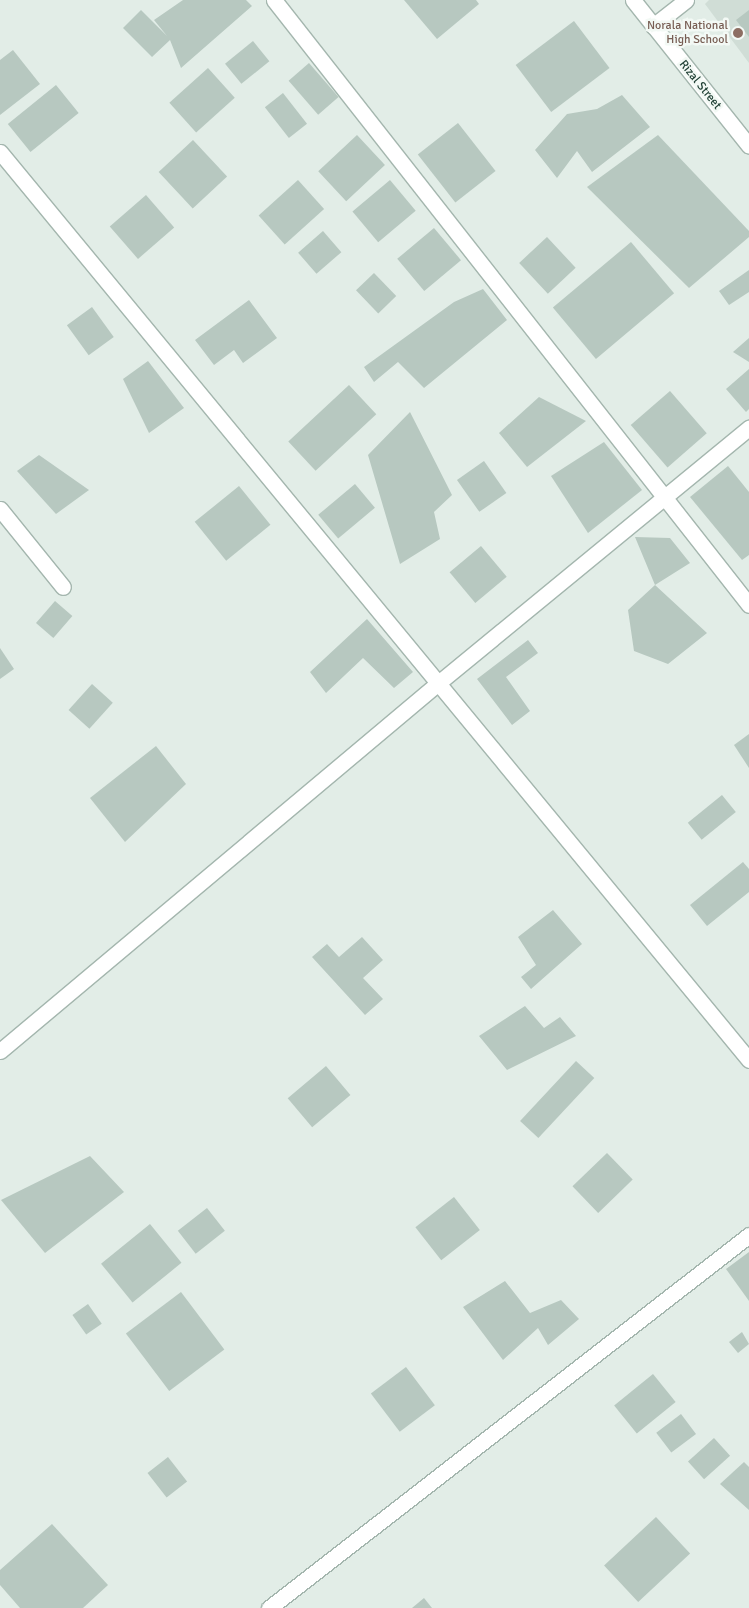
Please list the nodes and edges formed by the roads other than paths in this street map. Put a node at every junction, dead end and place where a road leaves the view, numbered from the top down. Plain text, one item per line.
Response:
1 (274, 0) edge
2 (633, 0) edge
3 (686, 0) edge
4 (653, 26) junction
5 (749, 146) edge
6 (0, 152) edge
7 (749, 428) edge
8 (664, 496) junction
9 (0, 509) edge
10 (64, 587) dead end
11 (749, 605) edge
12 (437, 684) junction
13 (0, 1051) edge
14 (749, 1060) edge
15 (749, 1235) edge
16 (270, 1608) edge

1 - 8 street
2 - 4 street, Rizal Street
3 - 4 street
4 - 5 street, Rizal Street
6 - 12 street
7 - 8 street
8 - 11 street
8 - 12 street
9 - 10 street
12 - 13 street
12 - 14 street
15 - 16 street

